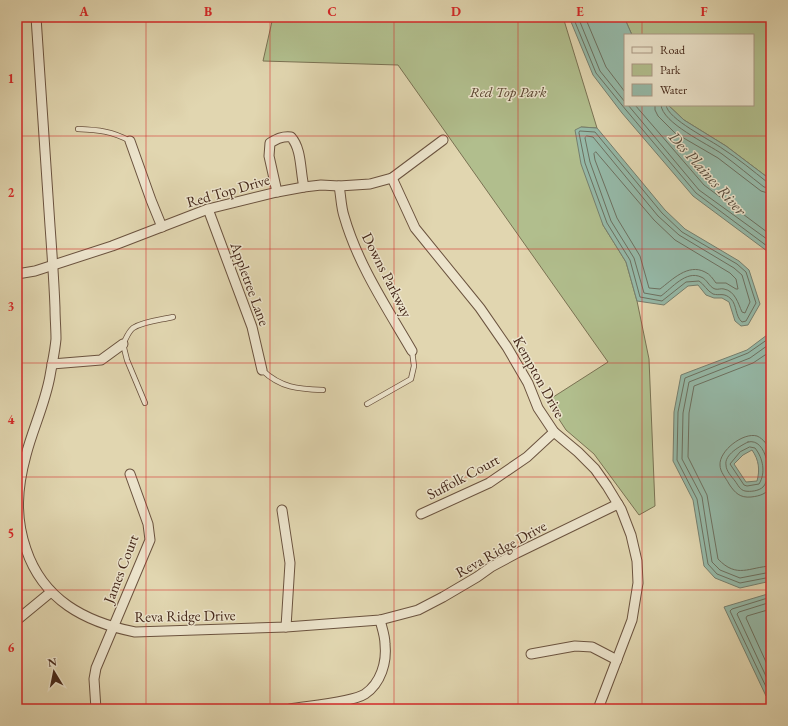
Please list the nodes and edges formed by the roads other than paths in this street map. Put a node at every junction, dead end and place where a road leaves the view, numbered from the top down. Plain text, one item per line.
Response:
1 (36, 17) edge
2 (78, 129) dead end
3 (443, 140) dead end
4 (130, 141) joint
5 (392, 178) junction
6 (339, 186) junction
7 (304, 187) junction
8 (277, 192) junction
9 (208, 209) junction
10 (162, 227) junction
11 (52, 265) junction
12 (17, 274) edge
13 (173, 318) dead end
14 (123, 344) junction
15 (412, 351) joint
16 (52, 364) junction
17 (262, 370) joint
18 (324, 390) dead end
19 (145, 403) dead end
20 (367, 404) dead end
21 (554, 432) junction
22 (130, 474) dead end
23 (618, 504) junction
24 (17, 509) edge
25 (282, 510) dead end
26 (421, 514) dead end
27 (51, 592) junction
28 (17, 620) edge
29 (380, 620) junction
30 (286, 627) junction
31 (112, 628) junction
32 (531, 654) dead end
33 (617, 660) junction
34 (96, 709) edge
35 (290, 709) edge
36 (598, 709) edge

1 - 11 street, Reva Ridge Drive
2 - 4 lane
3 - 5 street, Red Top Drive
4 - 10 street
5 - 6 street, Red Top Drive
5 - 21 street, Kempton Drive
6 - 7 street, Red Top Drive
6 - 15 street, Downs Parkway
7 - 8 street, Red Top Drive
7 - 8 street
8 - 9 street, Red Top Drive
9 - 10 street, Red Top Drive
9 - 17 street, Appletree Lane
10 - 11 street, Red Top Drive
11 - 12 street, Red Top Drive
11 - 16 street, Reva Ridge Drive
13 - 14 lane
14 - 16 street
14 - 19 lane
15 - 20 lane
16 - 24 street, Reva Ridge Drive
17 - 18 lane
21 - 23 street, Kempton Drive
21 - 26 street, Suffolk Court
22 - 31 street, James Court
23 - 29 street, Reva Ridge Drive
23 - 33 street, Kempton Drive
24 - 27 street, Reva Ridge Drive
25 - 30 street
27 - 28 street
27 - 31 street, Reva Ridge Drive
29 - 30 street, Reva Ridge Drive
29 - 35 street
30 - 31 street, Reva Ridge Drive
31 - 34 street, James Court
32 - 33 street
33 - 36 street, Kempton Drive

